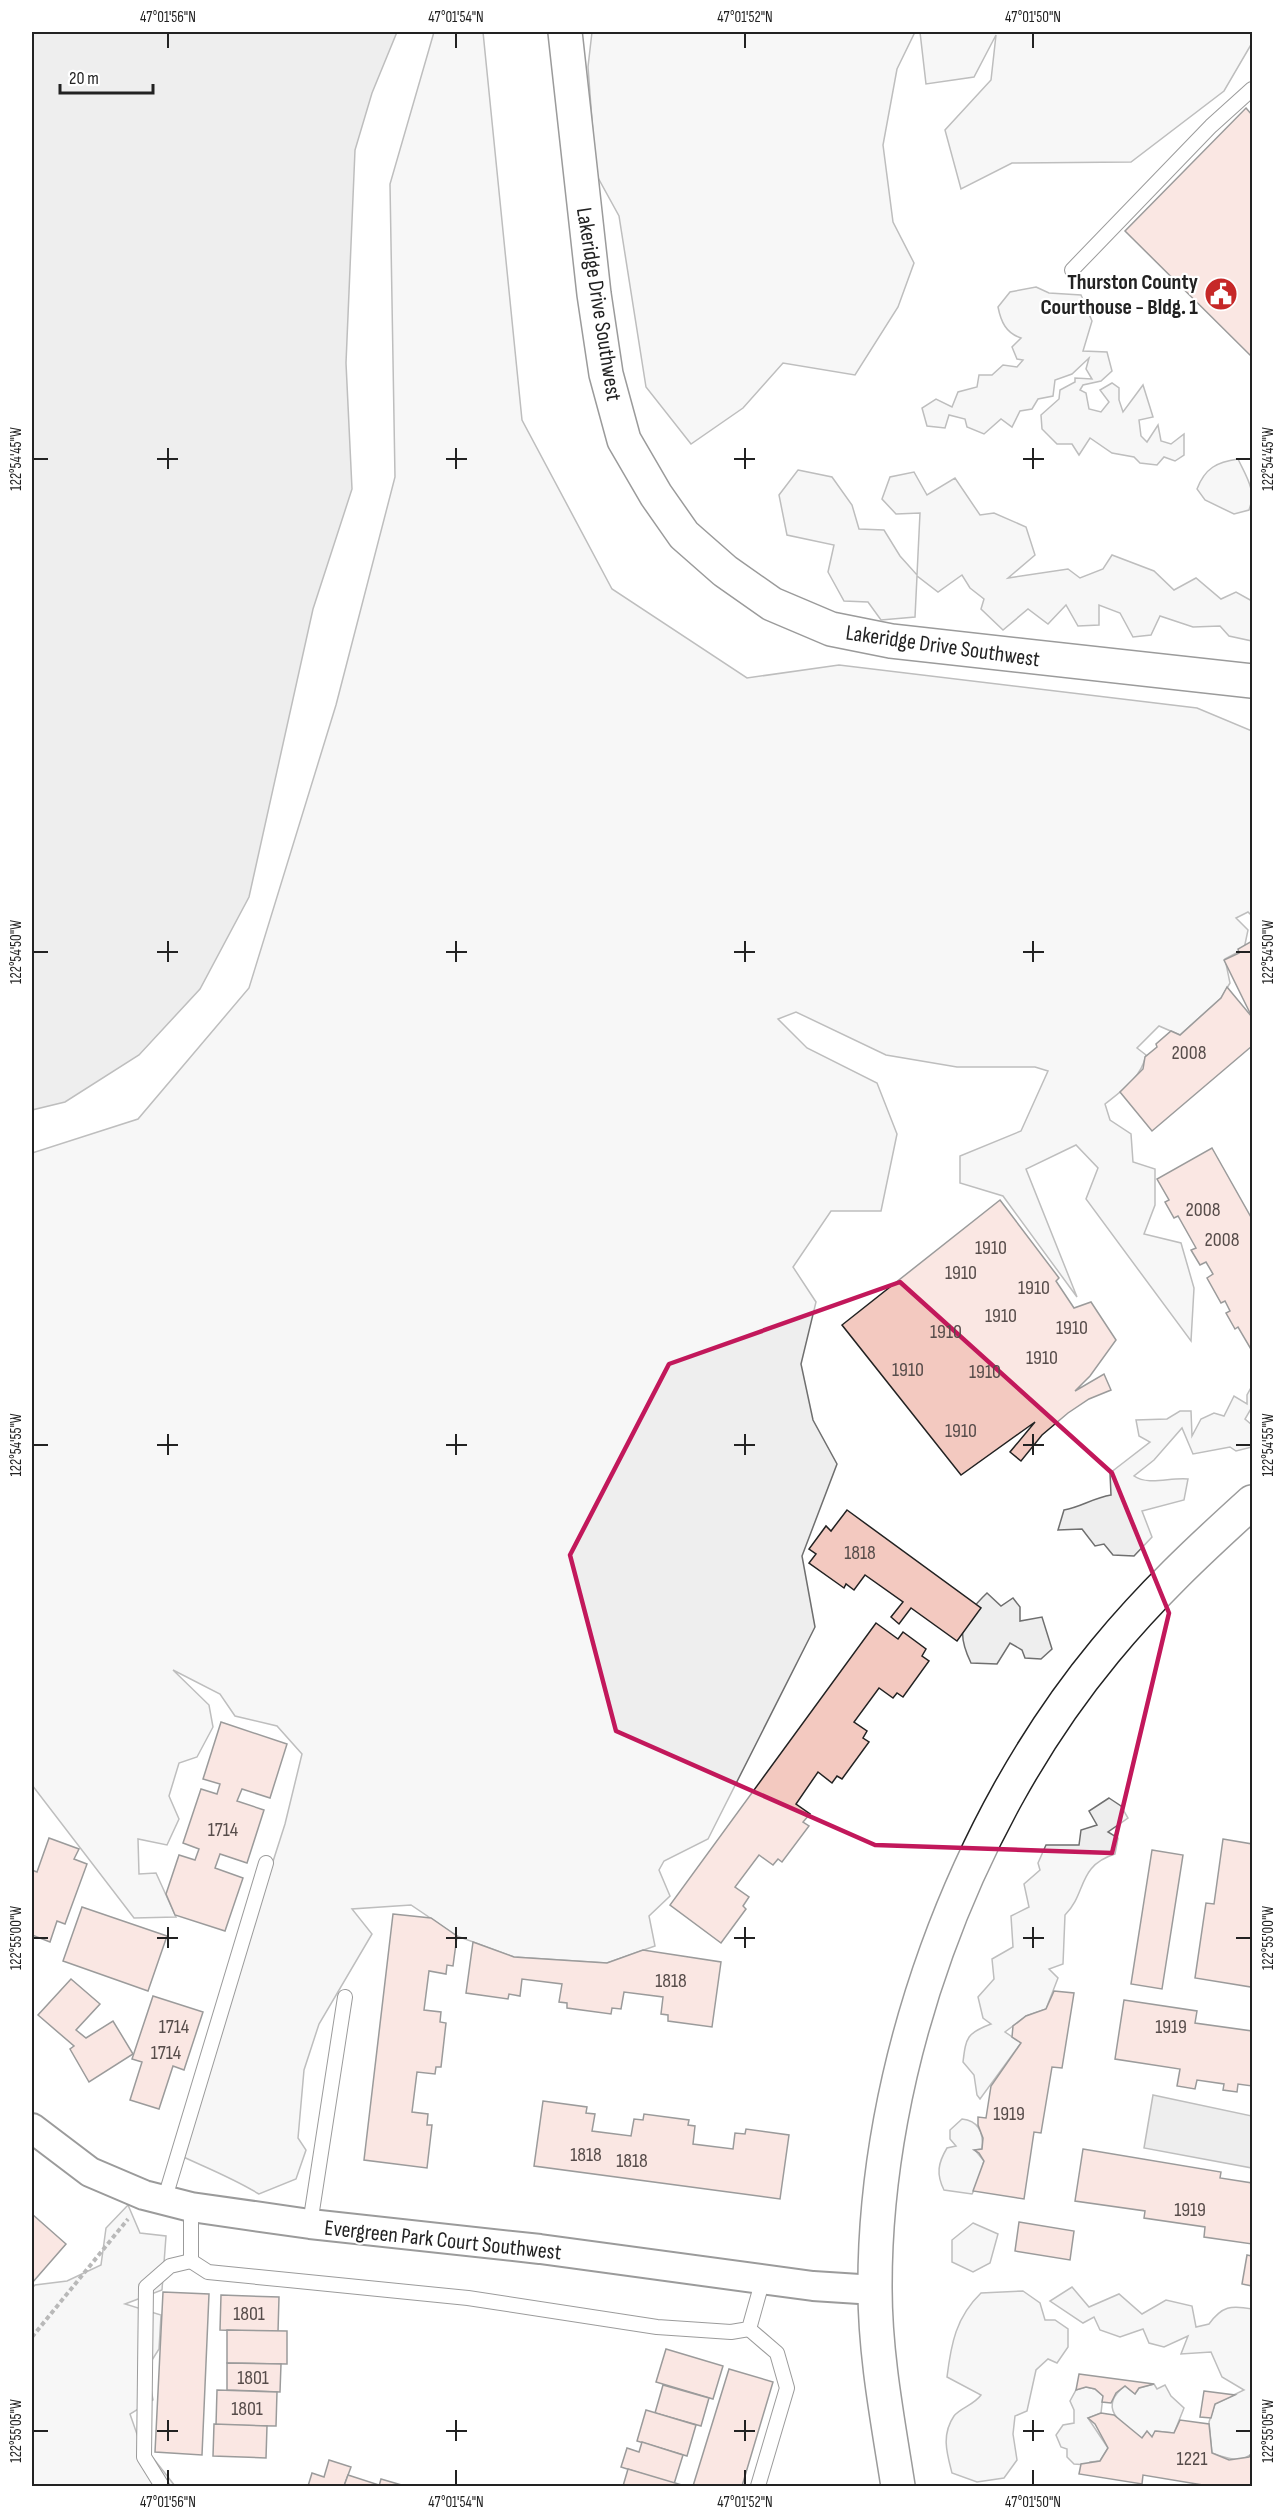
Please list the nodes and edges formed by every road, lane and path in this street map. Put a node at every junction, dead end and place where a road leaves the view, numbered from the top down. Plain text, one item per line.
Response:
1 (566, 32) edge
2 (1252, 89) edge
3 (1072, 270) dead end
4 (1252, 681) edge
5 (1252, 1502) edge
6 (266, 1863) dead end
7 (345, 1997) dead end
8 (32, 2128) edge
9 (166, 2201) junction
10 (310, 2224) junction
11 (191, 2261) junction
12 (763, 2279) junction
13 (875, 2290) junction
14 (749, 2329) junction
15 (32, 2337) edge
16 (162, 2487) edge
17 (758, 2487) edge
18 (898, 2487) edge

1 - 4 street, Lakeridge Drive Southwest
2 - 3 lane
5 - 13 street
6 - 9 lane
7 - 10 lane
8 - 9 street, Evergreen Park Court Southwest
9 - 10 street, Evergreen Park Court Southwest
9 - 11 lane
9 - 15 path
10 - 12 street, Evergreen Park Court Southwest
11 - 14 lane
11 - 16 lane
12 - 13 street, Evergreen Park Court Southwest
12 - 14 lane
13 - 18 street
14 - 17 lane

